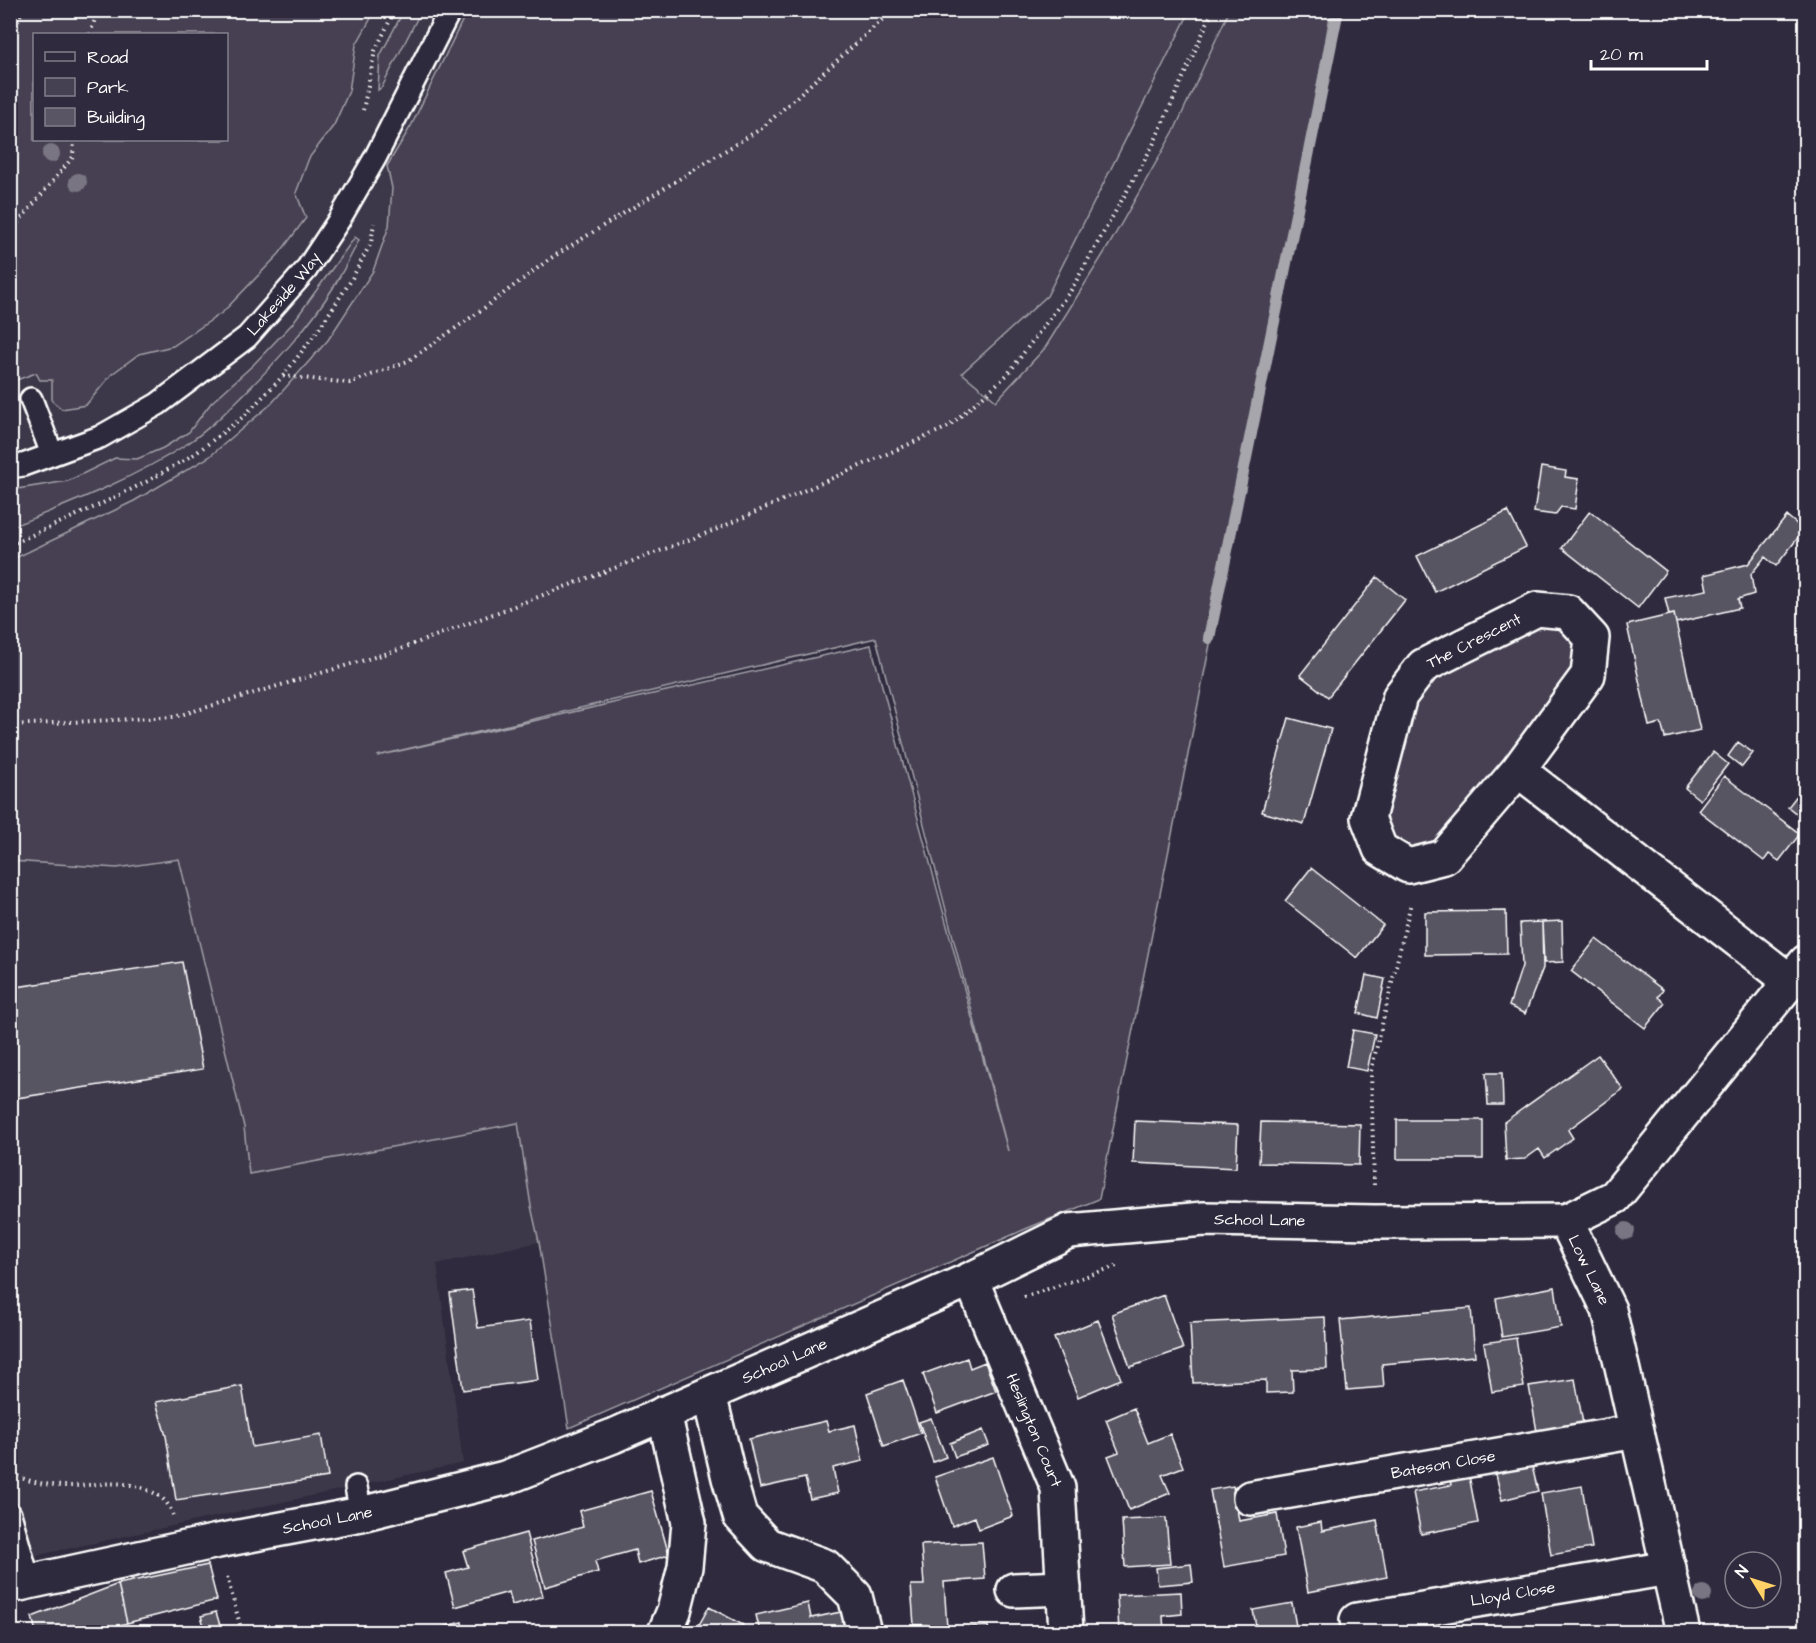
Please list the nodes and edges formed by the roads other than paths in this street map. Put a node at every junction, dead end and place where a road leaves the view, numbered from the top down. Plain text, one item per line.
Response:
1 (450, 10) edge
2 (31, 399) dead end
3 (52, 454) junction
4 (10, 467) edge
5 (1518, 770) junction
6 (1798, 971) edge
7 (1566, 1221) junction
8 (971, 1279) junction
9 (709, 1394) junction
10 (664, 1413) junction
11 (1637, 1431) junction
12 (1250, 1498) dead end
13 (10, 1514) edge
14 (1669, 1568) junction
15 (20, 1584) edge
16 (1064, 1588) junction
17 (1014, 1590) dead end
18 (1357, 1620) dead end
19 (665, 1632) edge
20 (864, 1632) edge
21 (1066, 1632) edge
22 (1683, 1632) edge

1 - 3 lane, Lakeside Way
2 - 3 lane
3 - 4 lane, Lakeside Way
5 - 5 street, The Crescent
5 - 6 street
6 - 7 street, Low Lane
7 - 8 street, School Lane
7 - 11 street, Low Lane
8 - 9 street, School Lane
8 - 16 street, Heslington Court
9 - 10 street, School Lane
9 - 20 street
10 - 15 street, School Lane
10 - 19 street
11 - 12 street, Bateson Close
11 - 14 street, Low Lane
13 - 15 lane
14 - 18 street, Lloyd Close
14 - 22 street, Low Lane
16 - 17 street
16 - 21 street, Heslington Court

